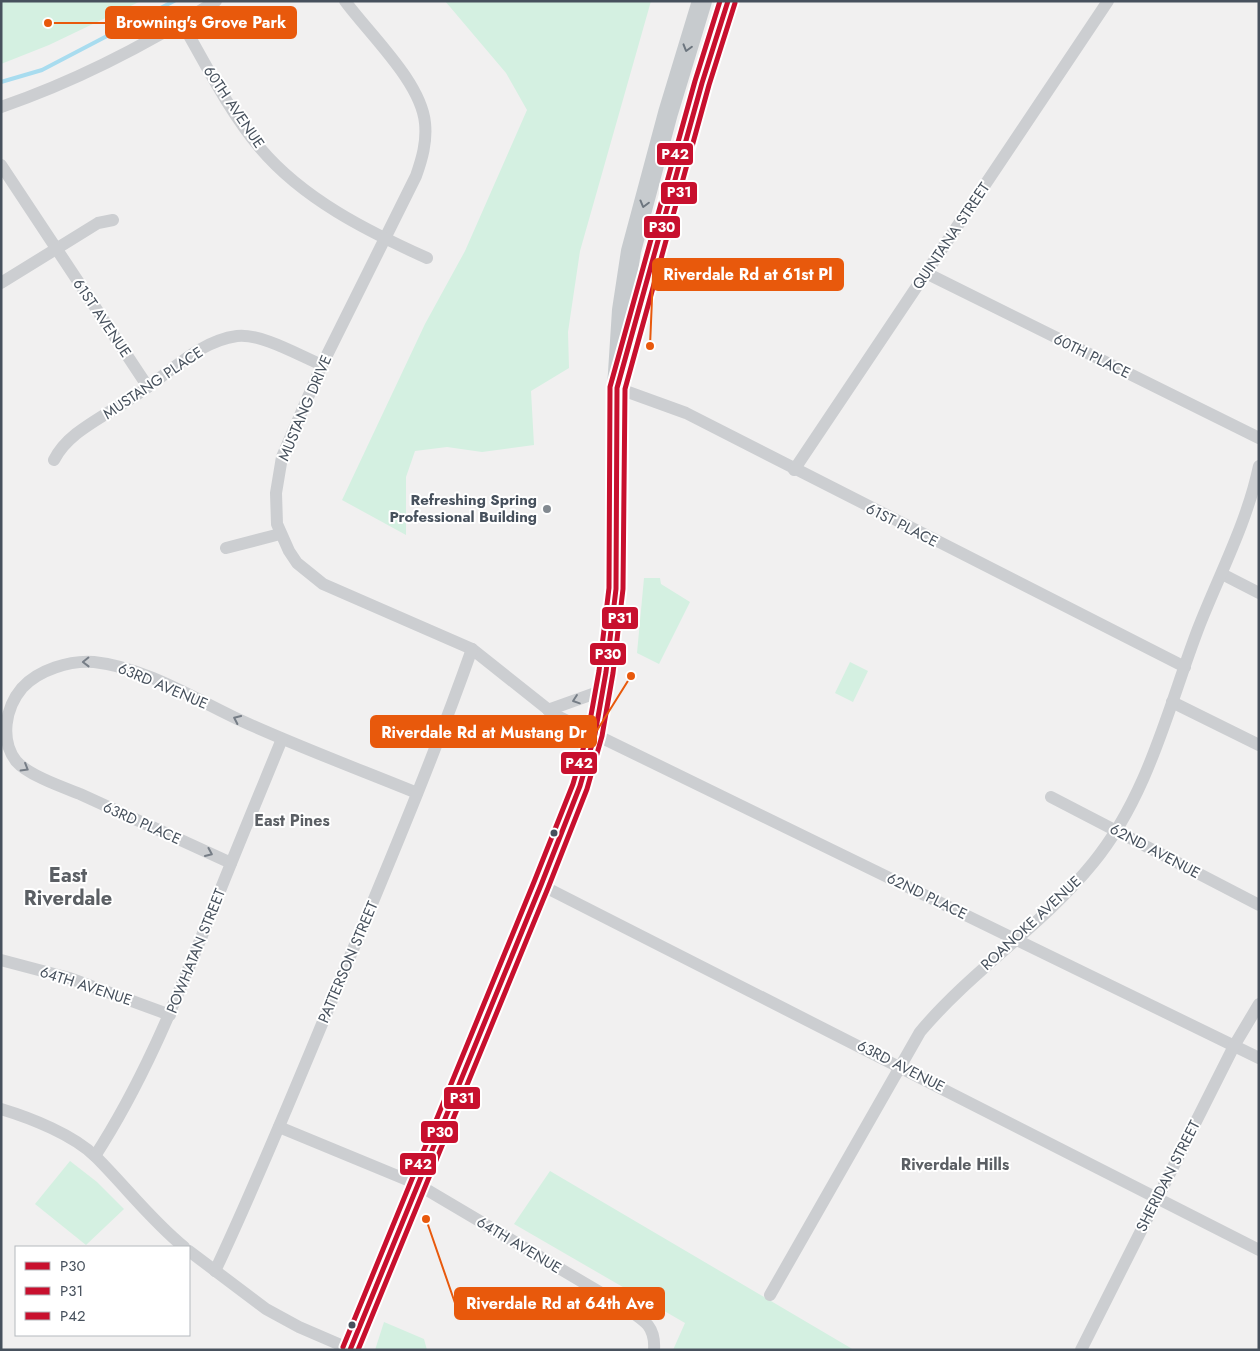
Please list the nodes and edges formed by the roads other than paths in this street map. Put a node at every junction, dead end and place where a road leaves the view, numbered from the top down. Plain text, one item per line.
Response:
1 (216, 1) edge
2 (345, 1) edge
3 (702, 1) edge
4 (728, 1) edge
5 (1108, 1) edge
6 (182, 23) junction
7 (1, 107) edge
8 (1, 165) edge
9 (113, 220) dead end
10 (384, 238) junction
11 (56, 249) junction
12 (427, 258) dead end
13 (926, 273) junction
14 (1, 283) edge
15 (322, 365) junction
16 (148, 388) junction
17 (617, 388) junction
18 (1259, 438) edge
19 (54, 460) dead end
20 (1259, 466) edge
21 (794, 470) junction
22 (280, 534) junction
23 (226, 548) dead end
24 (1222, 574) junction
25 (1259, 593) edge
26 (472, 649) junction
27 (1185, 667) junction
28 (604, 690) junction
29 (1172, 702) junction
30 (548, 710) junction
31 (595, 734) junction
32 (282, 739) junction
33 (1259, 745) edge
34 (53, 782) joint
35 (417, 793) junction
36 (1051, 796) dead end
37 (1117, 831) junction
38 (231, 863) junction
39 (542, 885) junction
40 (1259, 905) edge
41 (1016, 940) junction
42 (1, 960) edge
43 (1259, 1004) edge
44 (170, 1015) junction
45 (1234, 1046) junction
46 (1259, 1058) edge
47 (900, 1065) junction
48 (1, 1109) edge
49 (280, 1127) junction
50 (95, 1156) junction
51 (417, 1184) junction
52 (1158, 1197) junction
53 (183, 1246) edge
54 (1259, 1250) edge
55 (190, 1252) edge
56 (215, 1271) junction
57 (770, 1295) dead end
58 (350, 1349) edge
59 (654, 1350) edge
60 (1081, 1350) edge

1 - 6 street
2 - 10 street, MUSTANG DRIVE
3 -> 17 main road
4 - 17 main road
5 - 13 street, QUINTANA STREET
6 - 7 street
6 - 10 street, 60TH AVENUE
8 - 11 street, 61ST AVENUE
9 - 11 street
10 - 12 street, 60TH AVENUE
10 - 15 street, MUSTANG DRIVE
11 - 14 street
11 - 16 street, 61ST AVENUE
13 - 18 street, 60TH PLACE
13 - 21 street, QUINTANA STREET
15 - 16 street, MUSTANG PLACE
15 - 22 street, MUSTANG DRIVE
16 - 19 street, MUSTANG PLACE
17 - 21 street, 61ST PLACE
17 - 28 main road
20 - 24 street, ROANOKE AVENUE
21 - 27 street, 61ST PLACE
22 - 23 street
22 - 26 street, MUSTANG DRIVE
24 - 25 street
24 - 27 street, ROANOKE AVENUE
26 - 30 street, MUSTANG DRIVE
26 - 35 street, PATTERSON STREET
27 - 29 street, ROANOKE AVENUE
28 -> 30 street
28 - 31 main road
29 - 33 street
29 - 37 street, ROANOKE AVENUE
30 - 31 street, MUSTANG DRIVE
31 - 39 main road
31 - 41 street, 62ND PLACE
32 -> 34 street, 63RD AVENUE
32 - 35 street, 63RD AVENUE
32 - 38 street, POWHATAN STREET
34 -> 38 street, 63RD PLACE
35 - 49 street, PATTERSON STREET
36 - 37 street, 62ND AVENUE
37 - 40 street, 62ND AVENUE
37 - 41 street, ROANOKE AVENUE
38 - 44 street, POWHATAN STREET
39 - 47 street, 63RD AVENUE
39 - 51 main road
41 - 45 street, 62ND PLACE
41 - 47 street, ROANOKE AVENUE
42 - 44 street, 64TH AVENUE
43 - 45 street, SHERIDAN STREET
44 - 50 street, POWHATAN STREET
45 - 46 street, 62ND PLACE
45 - 52 street, SHERIDAN STREET
47 - 52 street, 63RD AVENUE
47 - 57 street, ROANOKE AVENUE
48 - 50 street
49 - 51 street, 64TH AVENUE
49 - 56 street, PATTERSON STREET
50 - 53 street
51 - 58 main road
51 - 59 street, 64TH AVENUE
52 - 54 street, 63RD AVENUE
52 - 60 street, SHERIDAN STREET
55 - 56 street
56 - 58 street

